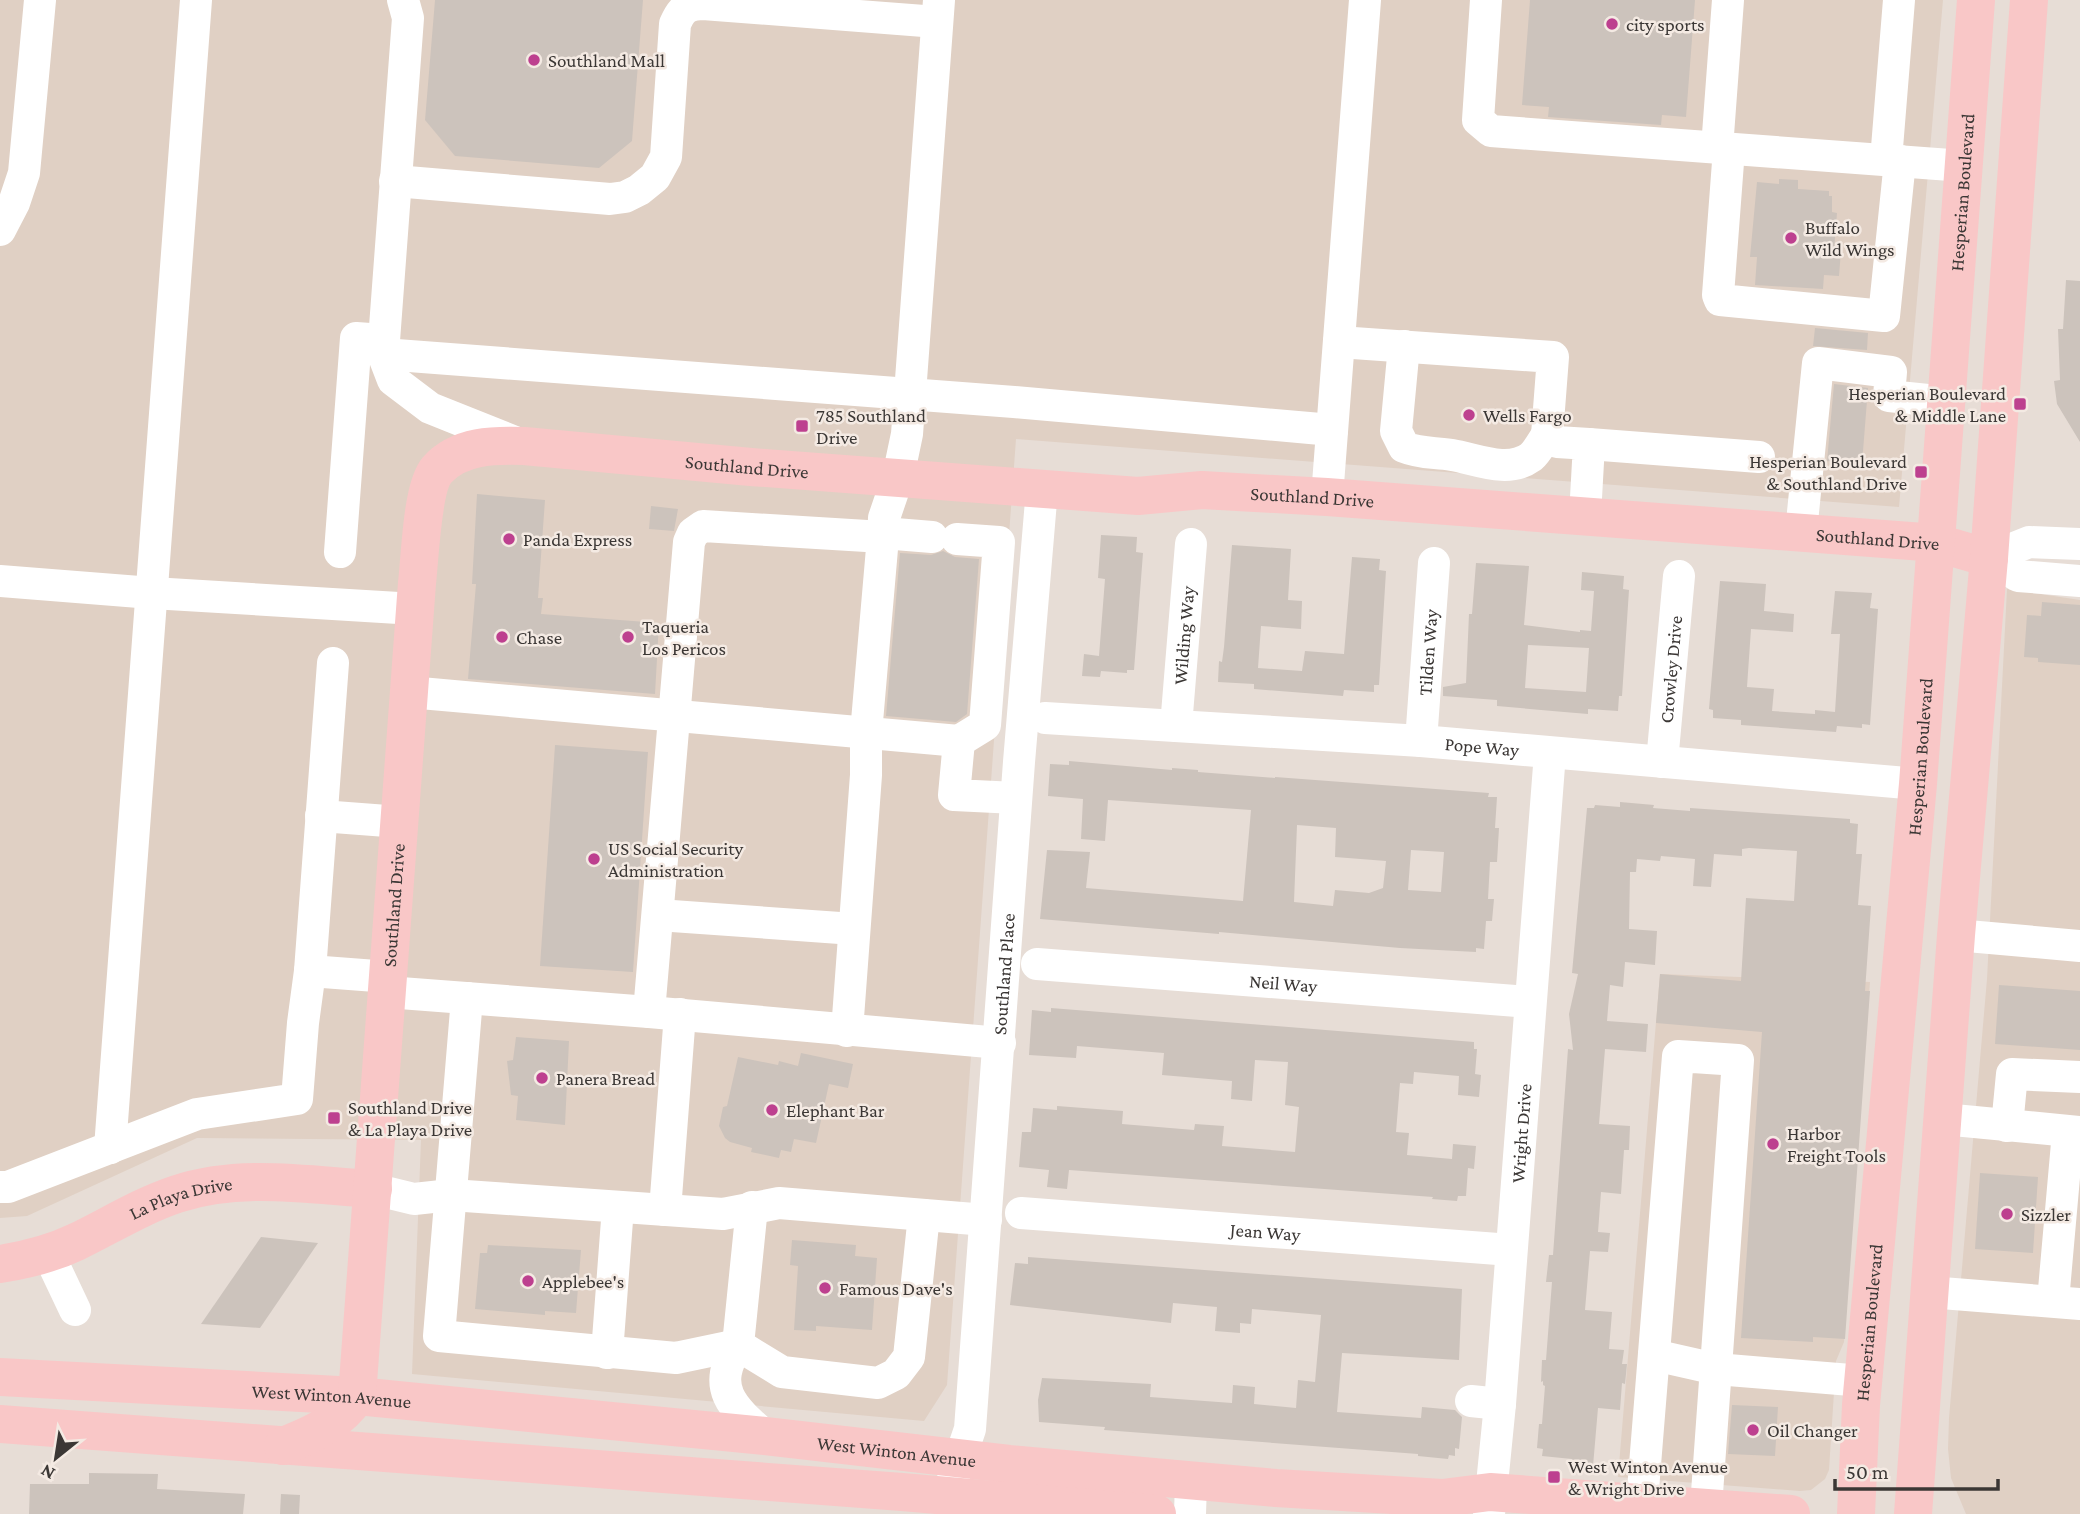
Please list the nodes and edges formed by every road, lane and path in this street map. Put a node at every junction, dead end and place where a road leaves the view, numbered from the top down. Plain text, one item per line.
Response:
1 (40, 0) edge
2 (196, 0) edge
3 (403, 0) edge
4 (1365, 0) edge
5 (1486, 0) edge
6 (1728, 0) edge
7 (1899, 0) edge
8 (1976, 0) edge
9 (2029, 0) edge
10 (938, 11) edge
11 (1723, 149) junction
12 (1893, 161) junction
13 (1964, 166) junction
14 (395, 181) junction
15 (0, 230) edge
16 (1339, 341) junction
17 (1404, 346) junction
18 (383, 347) junction
19 (910, 394) junction
20 (1947, 402) junction
21 (1332, 430) junction
22 (1589, 444) junction
23 (524, 446) junction
24 (1539, 446) junction
25 (1759, 457) dead end
26 (898, 477) junction
27 (1042, 489) junction
28 (1326, 497) junction
29 (1585, 516) junction
30 (1801, 532) junction
31 (883, 535) junction
32 (1191, 544) dead end
33 (1937, 544) junction
34 (2080, 544) edge
35 (340, 552) dead end
36 (1989, 558) junction
37 (1434, 563) dead end
38 (1679, 576) dead end
39 (0, 580) edge
40 (2080, 581) edge
41 (152, 593) junction
42 (415, 609) junction
43 (333, 663) dead end
44 (409, 692) junction
45 (675, 716) junction
46 (1045, 718) dead end
47 (1176, 726) junction
48 (866, 733) junction
49 (959, 741) junction
50 (1421, 741) junction
51 (1550, 753) junction
52 (1662, 762) junction
53 (1919, 784) junction
54 (1016, 798) junction
55 (321, 816) junction
56 (400, 822) junction
57 (658, 915) junction
58 (854, 929) junction
59 (1956, 935) junction
60 (2080, 946) edge
61 (1037, 964) dead end
62 (310, 971) junction
63 (388, 984) junction
64 (467, 998) junction
65 (1530, 1002) junction
66 (664, 1013) junction
67 (847, 1031) junction
68 (1000, 1043) junction
69 (2080, 1077) edge
70 (1944, 1119) junction
71 (2007, 1126) junction
72 (2074, 1132) edge
73 (110, 1148) junction
74 (0, 1187) edge
75 (373, 1189) junction
76 (451, 1195) junction
77 (618, 1207) junction
78 (752, 1207) junction
79 (665, 1210) junction
80 (1021, 1213) dead end
81 (924, 1215) junction
82 (986, 1220) junction
83 (1511, 1250) junction
84 (48, 1253) junction
85 (0, 1264) edge
86 (1928, 1292) junction
87 (2066, 1302) edge
88 (75, 1310) dead end
89 (738, 1345) junction
90 (607, 1353) junction
91 (1654, 1355) junction
92 (1716, 1369) junction
93 (0, 1377) edge
94 (1863, 1381) junction
95 (357, 1396) junction
96 (0, 1424) edge
97 (765, 1436) junction
98 (283, 1446) junction
99 (959, 1459) junction
100 (1191, 1498) edge
101 (1642, 1502) junction
102 (1490, 1503) edge
103 (946, 1505) edge
104 (1441, 1506) edge
105 (1706, 1507) junction
106 (1157, 1514) edge
107 (1791, 1514) edge
108 (1856, 1514) edge
109 (1913, 1514) edge

1 - 15 street
2 - 41 street
3 - 14 street
4 - 16 street
5 - 11 street
6 - 11 street
7 - 12 street
8 - 13 main road, Hesperian Boulevard
9 - 36 main road
10 - 14 street
10 - 19 street
11 - 12 street
11 - 12 street
12 - 13 street
13 - 20 main road, Hesperian Boulevard
14 - 18 street
16 - 17 street
16 - 21 street
17 - 24 street
17 - 24 street
18 - 19 street
18 - 23 street
18 - 35 street
19 - 21 street
19 - 26 street
20 - 30 street
20 - 33 main road, Hesperian Boulevard
21 - 28 street
22 - 24 street
22 - 25 street
22 - 29 street
23 - 26 main road, Southland Drive
23 - 42 main road, Southland Drive
26 - 27 main road, Southland Drive
26 - 31 street
27 - 28 main road, Southland Drive
27 - 54 street, Southland Place
28 - 29 main road, Southland Drive
29 - 30 main road, Southland Drive
30 - 33 main road, Southland Drive
31 - 45 street
31 - 48 street
31 - 49 street
32 - 47 street, Wilding Way
33 - 36 main road, Southland Drive
33 - 53 main road, Hesperian Boulevard
34 - 36 street
36 - 40 street
36 - 59 main road
37 - 50 street, Tilden Way
38 - 52 street, Crowley Drive
39 - 41 street
41 - 42 street
41 - 73 street
42 - 44 main road, Southland Drive
43 - 55 street
44 - 45 street
44 - 56 main road, Southland Drive
45 - 48 street
45 - 57 street
46 - 47 street, Pope Way
47 - 50 street, Pope Way
48 - 49 street
48 - 58 street
49 - 54 street
50 - 51 street, Pope Way
51 - 52 street, Pope Way
51 - 65 street, Wright Drive
52 - 53 street, Pope Way
53 - 94 main road, Hesperian Boulevard
54 - 68 street, Southland Place
55 - 56 street
55 - 62 street
56 - 63 main road, Southland Drive
57 - 58 street
57 - 66 street
58 - 67 street
59 - 60 street
59 - 70 main road
61 - 65 street, Neil Way
62 - 63 street
62 - 73 street
63 - 64 street
63 - 75 main road, Southland Drive
64 - 66 street
64 - 76 street
65 - 83 street, Wright Drive
66 - 67 street
66 - 79 street
67 - 68 street
68 - 82 street, Southland Place
69 - 71 street
70 - 71 street
70 - 86 main road
71 - 72 street
72 - 87 street
73 - 74 street
75 - 76 street
75 - 84 main road, La Playa Drive
75 - 95 main road, Southland Drive
76 - 77 street
76 - 90 street
77 - 79 street
77 - 90 street
78 - 79 street
78 - 81 street
78 - 89 street
80 - 83 street, Jean Way
81 - 82 street
81 - 89 street
82 - 99 street, Southland Place
83 - 102 street, Wright Drive
84 - 85 main road, La Playa Drive
84 - 88 street
86 - 87 street
86 - 109 main road
89 - 90 street
89 - 97 street
91 - 92 street
91 - 92 street
91 - 101 street
92 - 94 street
92 - 105 street
93 - 95 main road, West Winton Avenue
94 - 108 main road, Hesperian Boulevard
95 - 97 main road, West Winton Avenue
95 - 98 main road
96 - 98 main road, West Winton Avenue
97 - 99 main road, West Winton Avenue
98 - 103 main road, West Winton Avenue
99 - 100 main road, West Winton Avenue
99 - 103 street, Southland Place
100 - 104 main road, West Winton Avenue
101 - 102 main road, West Winton Avenue
101 - 105 main road, West Winton Avenue
102 - 104 main road, West Winton Avenue
103 - 106 main road, West Winton Avenue
105 - 107 main road, West Winton Avenue

